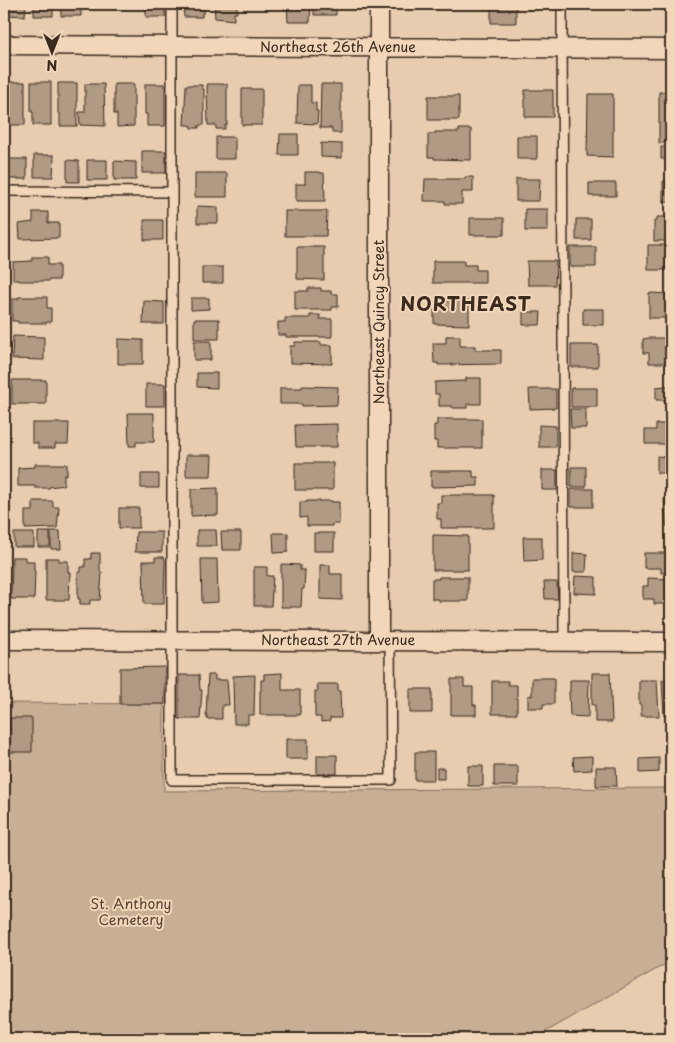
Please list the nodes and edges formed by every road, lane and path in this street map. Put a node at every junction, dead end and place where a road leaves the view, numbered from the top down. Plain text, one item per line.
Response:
1 (172, 4) edge
2 (379, 4) edge
3 (562, 4) edge
4 (4, 45) edge
5 (172, 46) junction
6 (380, 47) junction
7 (562, 49) junction
8 (671, 49) edge
9 (4, 191) edge
10 (172, 192) junction
11 (4, 640) edge
12 (172, 640) junction
13 (385, 640) junction
14 (564, 642) junction
15 (671, 642) edge

1 - 5 lane
2 - 6 street, Northeast Quincy Street
3 - 7 lane
4 - 5 street, Northeast 26th Avenue
5 - 6 street, Northeast 26th Avenue
5 - 10 lane
6 - 7 street, Northeast 26th Avenue
6 - 13 street, Northeast Quincy Street
7 - 8 street, Northeast 26th Avenue
7 - 14 lane
9 - 10 lane
10 - 12 lane
11 - 12 street, Northeast 27th Avenue
12 - 13 street, Northeast 27th Avenue
12 - 13 lane
13 - 14 street, Northeast 27th Avenue
14 - 15 street, Northeast 27th Avenue

